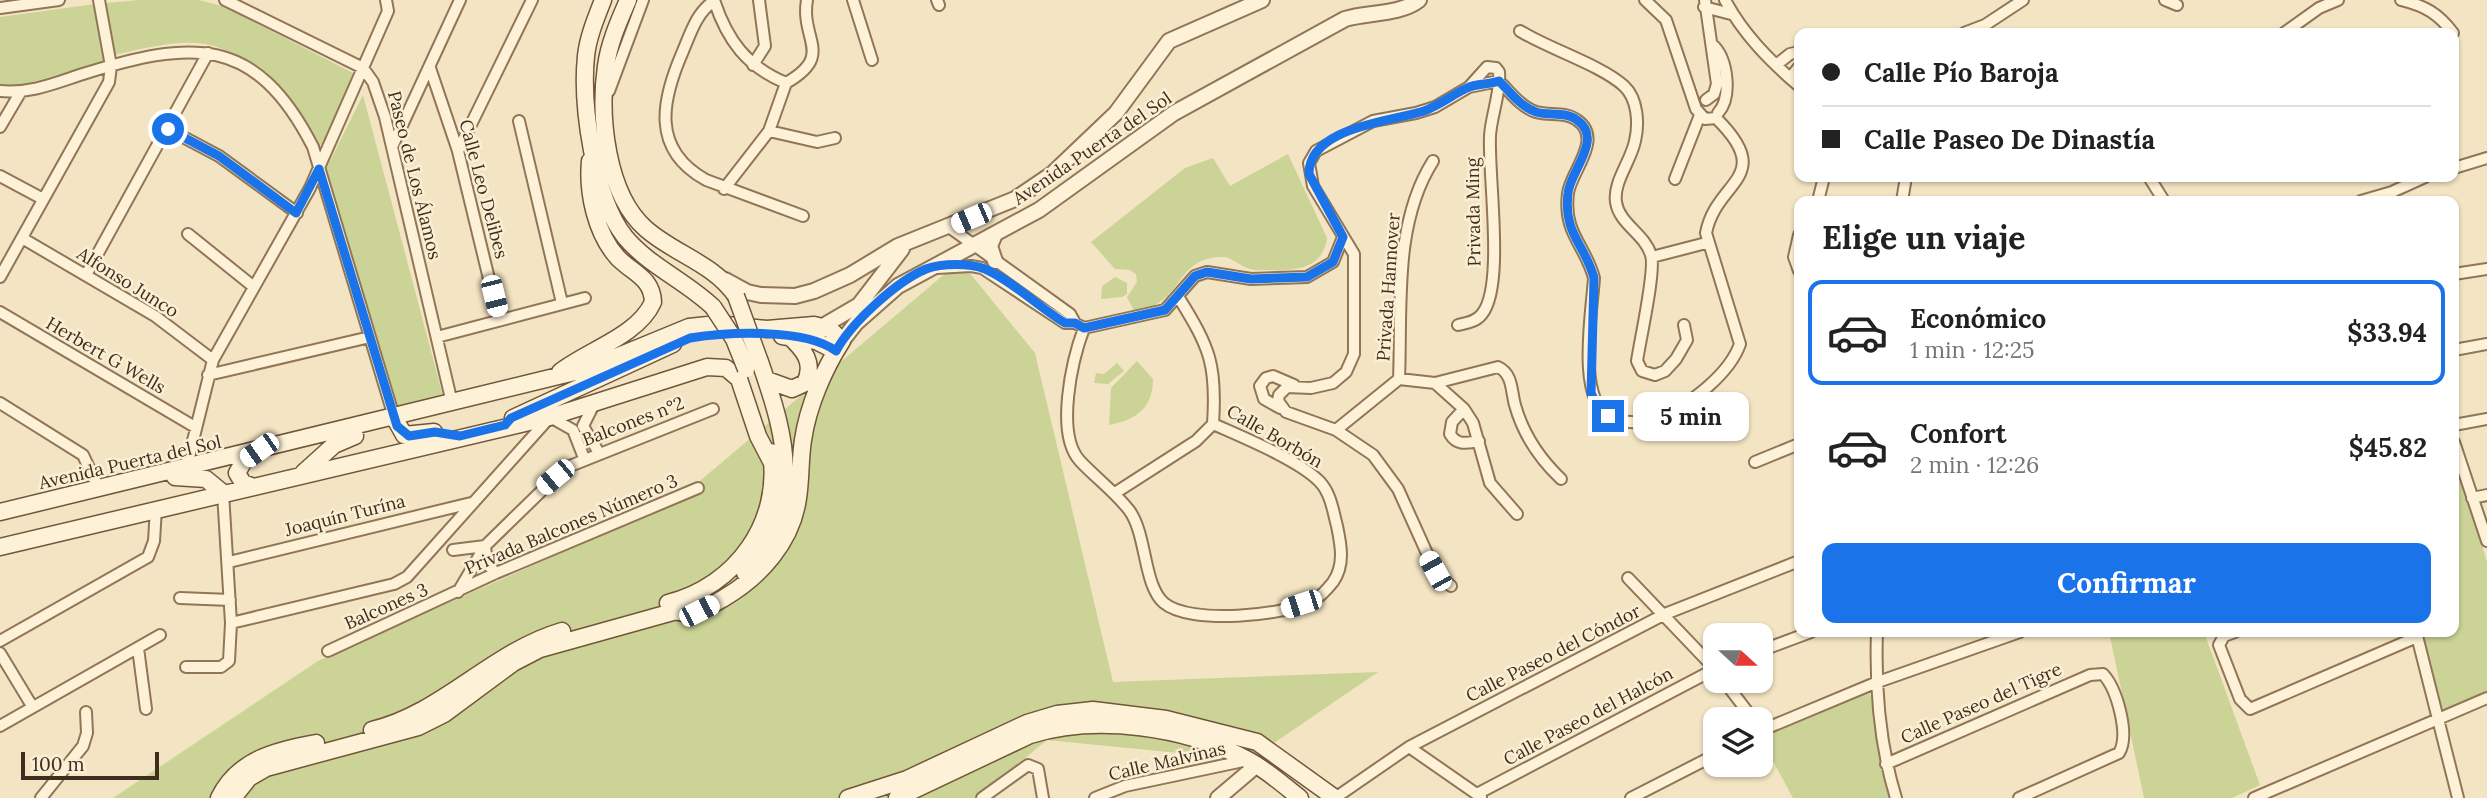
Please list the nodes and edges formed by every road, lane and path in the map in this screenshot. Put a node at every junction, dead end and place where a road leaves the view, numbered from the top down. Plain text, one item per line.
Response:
1 (59, 0) edge
2 (99, 0) edge
3 (225, 0) edge
4 (386, 0) edge
5 (460, 0) edge
6 (532, 0) edge
7 (603, 0) edge
8 (628, 0) edge
9 (643, 0) edge
10 (714, 0) edge
11 (759, 0) edge
12 (807, 0) edge
13 (853, 0) edge
14 (1262, 0) edge
15 (1419, 0) edge
16 (1645, 0) edge
17 (1726, 0) edge
18 (2023, 0) edge
19 (2165, 0) edge
20 (2338, 0) edge
21 (2401, 0) edge
22 (1705, 3) edge
23 (2177, 5) dead end
24 (0, 8) edge
25 (1731, 14) junction
26 (1977, 28) edge
27 (2291, 28) edge
28 (2449, 28) edge
29 (1520, 31) dead end
30 (2459, 40) edge
31 (1713, 44) junction
32 (2462, 44) dead end
33 (208, 52) junction
34 (1794, 55) edge
35 (872, 60) dead end
36 (753, 65) junction
37 (1776, 65) junction
38 (111, 66) junction
39 (363, 68) junction
40 (430, 68) junction
41 (1794, 73) edge
42 (1790, 78) junction
43 (1499, 81) junction
44 (1794, 82) edge
45 (786, 83) junction
46 (1469, 87) junction
47 (0, 91) edge
48 (1691, 91) junction
49 (20, 93) junction
50 (1706, 100) junction
51 (604, 107) junction
52 (1700, 115) junction
53 (1716, 116) junction
54 (519, 121) dead end
55 (0, 127) edge
56 (168, 129) junction
57 (769, 131) junction
58 (835, 138) dead end
59 (592, 145) junction
60 (392, 148) junction
61 (458, 151) junction
62 (2487, 158) edge
63 (1433, 161) dead end
64 (2459, 166) edge
65 (319, 169) junction
66 (1052, 174) junction
67 (0, 176) edge
68 (1675, 179) dead end
69 (2414, 182) edge
70 (724, 189) junction
71 (1065, 191) junction
72 (2394, 191) junction
73 (2378, 196) edge
74 (2388, 196) edge
75 (43, 200) junction
76 (296, 213) junction
77 (803, 216) dead end
78 (949, 227) junction
79 (188, 234) dead end
80 (995, 234) junction
81 (1343, 237) junction
82 (22, 238) junction
83 (908, 243) junction
84 (1706, 243) junction
85 (974, 245) junction
86 (1652, 257) junction
87 (995, 261) junction
88 (891, 262) junction
89 (1333, 262) junction
90 (928, 268) junction
91 (2487, 269) edge
92 (2459, 273) edge
93 (86, 275) junction
94 (1354, 275) junction
95 (0, 277) edge
96 (725, 280) junction
97 (898, 286) junction
98 (254, 287) junction
99 (585, 298) dead end
100 (1179, 298) junction
101 (562, 303) junction
102 (0, 312) edge
103 (499, 320) junction
104 (1458, 325) dead end
105 (1684, 325) dead end
106 (822, 326) junction
107 (1079, 326) junction
108 (789, 336) junction
109 (370, 337) junction
110 (437, 337) junction
111 (2487, 344) edge
112 (839, 346) junction
113 (2459, 349) edge
114 (213, 360) junction
115 (753, 365) junction
116 (208, 375) junction
117 (555, 376) junction
118 (1399, 379) junction
119 (766, 380) junction
120 (1435, 383) junction
121 (1294, 385) junction
122 (596, 402) junction
123 (0, 403) edge
124 (452, 403) junction
125 (1280, 408) junction
126 (713, 409) dead end
127 (1464, 409) junction
128 (550, 417) junction
129 (2487, 419) edge
130 (395, 422) junction
131 (513, 424) junction
132 (1213, 424) junction
133 (2459, 424) edge
134 (195, 427) junction
135 (578, 428) junction
136 (1336, 430) junction
137 (460, 436) junction
138 (309, 438) junction
139 (1479, 440) junction
140 (1794, 445) edge
141 (259, 450) junction
142 (599, 453) junction
143 (321, 456) junction
144 (584, 458) junction
145 (2459, 458) edge
146 (1755, 462) dead end
147 (772, 463) junction
148 (186, 468) junction
149 (302, 474) junction
150 (150, 477) junction
151 (1561, 479) dead end
152 (251, 486) junction
153 (698, 488) dead end
154 (99, 489) junction
155 (223, 493) junction
156 (1115, 493) junction
157 (2487, 495) edge
158 (2472, 498) junction
159 (471, 503) junction
160 (156, 508) junction
161 (0, 512) edge
162 (1517, 514) dead end
163 (2487, 541) edge
164 (485, 546) junction
165 (0, 547) edge
166 (453, 550) dead end
167 (229, 562) junction
168 (1794, 563) edge
169 (496, 573) junction
170 (1628, 578) dead end
171 (1451, 586) dead end
172 (458, 592) junction
173 (180, 598) dead end
174 (230, 600) junction
175 (679, 612) junction
176 (1665, 614) junction
177 (231, 623) junction
178 (160, 635) dead end
179 (1798, 637) edge
180 (1877, 637) edge
181 (2006, 637) edge
182 (2225, 637) edge
183 (2410, 637) edge
184 (2418, 637) edge
185 (0, 641) edge
186 (1773, 646) edge
187 (138, 648) junction
188 (328, 651) dead end
189 (0, 653) edge
190 (1703, 656) edge
191 (186, 667) dead end
192 (1703, 675) edge
193 (1875, 683) junction
194 (2487, 698) edge
195 (32, 706) junction
196 (146, 709) dead end
197 (86, 712) dead end
198 (12, 719) junction
199 (2437, 719) junction
200 (0, 726) edge
201 (1773, 726) edge
202 (0, 735) edge
203 (1205, 735) junction
204 (1409, 747) junction
205 (1703, 761) edge
206 (1252, 762) junction
207 (1886, 764) junction
208 (1480, 796) edge
209 (41, 798) edge
210 (219, 798) edge
211 (233, 798) edge
212 (848, 798) edge
213 (897, 798) edge
214 (982, 798) edge
215 (1043, 798) edge
216 (1095, 798) edge
217 (1218, 798) edge
218 (1300, 798) edge
219 (1335, 798) edge
220 (1631, 798) edge
221 (1896, 798) edge
222 (2019, 798) edge
223 (2254, 798) edge
224 (2458, 798) edge

1 - 24 street
2 - 38 street
3 - 39 street
4 - 39 street
5 - 40 street
6 - 61 street
7 - 59 main road
8 - 51 main road
9 - 51 street
10 - 36 street
10 - 70 street
11 - 36 street
12 - 45 street
13 - 35 street
14 - 66 street, Avenida Puerta del Sol
15 - 71 street, Avenida Puerta del Sol
16 - 48 street
17 - 25 street
18 - 26 street
19 - 23 street
20 - 27 street
21 - 28 street
22 - 25 street
22 - 31 street
25 - 37 street
29 - 86 street
30 - 32 street
31 - 50 street
31 - 53 street
33 - 38 street
33 - 56 street
33 - 65 street
34 - 37 street
36 - 45 street
37 - 42 street
38 - 49 street
38 - 75 street
39 - 60 street, Paseo de Los Álamos
39 - 65 street
40 - 60 street
40 - 61 street, Calle Leo Delibes
41 - 42 street
42 - 44 street
43 - 46 street
43 - 46 street
43 - 84 street
43 - 104 street, Privada Ming
45 - 57 street
46 - 81 street
47 - 49 street
48 - 50 street
48 - 52 street
49 - 55 street
50 - 53 street
51 - 96 main road
52 - 53 street
52 - 68 street
53 - 84 street
54 - 101 street
56 - 76 street
56 - 93 street
57 - 58 street
57 - 70 street
59 - 115 main road, bridge
59 - 117 main road
60 - 110 street, Paseo de Los Álamos
61 - 103 street, Calle Leo Delibes
62 - 64 street
63 - 118 street, Privada Hannover
65 - 76 street
65 - 109 street
66 - 71 street
66 - 78 street, Avenida Puerta del Sol
67 - 75 street
69 - 72 street
70 - 77 street
71 - 80 street, Avenida Puerta del Sol
72 - 73 street
72 - 74 street
75 - 82 street
76 - 98 street
78 - 83 street, Avenida Puerta del Sol
78 - 85 street
79 - 98 street
80 - 85 street, Avenida Puerta del Sol
80 - 87 street
81 - 89 street
81 - 94 street
82 - 93 street, Alfonso Junco
82 - 95 street
83 - 88 street
83 - 96 street, Avenida Puerta del Sol
84 - 86 street
85 - 87 street
85 - 90 street, Avenida Puerta del Sol
86 - 105 street
87 - 107 street
88 - 97 street
88 - 106 street
89 - 94 street
89 - 100 street
90 - 97 street, Avenida Puerta del Sol
90 - 107 street
91 - 92 street
93 - 114 street, Alfonso Junco
94 - 121 street
96 - 115 main road, bridge
97 - 112 street, Avenida Puerta del Sol
98 - 114 street
99 - 101 street
100 - 107 street
100 - 132 street, Calle Borbón
101 - 103 street
102 - 134 street, Herbert G Wells
103 - 110 street
106 - 112 main road
106 - 117 main road
107 - 156 street, Calle Borbón
108 - 112 main road
108 - 119 main road
108 - 131 main road
109 - 116 street
109 - 130 street
110 - 124 street, Paseo de Los Álamos
111 - 113 street
112 - 175 main road
114 - 116 street
115 - 119 main road
115 - 147 main road
116 - 134 street
117 - 124 main road
118 - 120 street
118 - 136 street
119 - 175 main road
120 - 127 street
120 - 151 street
121 - 125 street
121 - 125 street
122 - 128 main road
122 - 135 street
122 - 147 main road
123 - 154 street
124 - 130 main road
125 - 136 street
126 - 142 street, Balcones n°2
127 - 139 street
127 - 139 street
128 - 131 main road
128 - 135 street
128 - 159 street
129 - 133 street
130 - 137 main road
130 - 138 main road, Avenida Puerta del Sol
130 - 143 main road
131 - 137 main road
132 - 156 street
132 - 156 street, Calle Borbón
134 - 148 street
135 - 142 street
135 - 144 street
136 - 171 street
137 - 149 main road
138 - 141 main road, Avenida Puerta del Sol
138 - 143 main road
139 - 162 street
140 - 146 street
141 - 148 main road, Avenida Puerta del Sol
141 - 152 main road
142 - 144 street, Balcones n°2
143 - 149 main road
144 - 164 street, Balcones n°2
145 - 158 street
147 - 210 main road
148 - 150 main road, Avenida Puerta del Sol
149 - 152 main road
150 - 154 main road, Avenida Puerta del Sol
150 - 155 main road
152 - 155 main road
153 - 169 street, Privada Balcones Número 3
154 - 161 main road, Avenida Puerta del Sol
155 - 160 main road
155 - 167 street
157 - 158 street
158 - 163 street
159 - 167 street, Joaquín Turína
159 - 177 street
160 - 165 main road
160 - 185 street
164 - 166 street
164 - 169 street
164 - 172 street, Balcones n°2
167 - 174 street
168 - 176 street, Calle Paseo del Cóndor
169 - 172 street, Privada Balcones Número 3
170 - 176 street
172 - 188 street, Balcones 3
173 - 174 street
174 - 177 street
175 - 211 main road
176 - 190 street
176 - 204 street, Calle Paseo del Cóndor
177 - 191 street
178 - 187 street
179 - 186 street
180 - 193 street
181 - 193 street
182 - 183 street
184 - 199 street
187 - 195 street
187 - 196 street
189 - 195 street
192 - 208 street, Calle Paseo del Halcón
193 - 201 street
193 - 207 street
194 - 199 street
195 - 198 street
197 - 209 street
198 - 200 street
198 - 202 street
199 - 223 street
199 - 224 street
203 - 206 main road
203 - 212 main road
203 - 213 main road
203 - 219 main road
204 - 208 street
204 - 219 street, Calle Paseo del Cóndor
205 - 220 street
206 - 216 street, Calle Malvinas
206 - 217 street
206 - 218 main road
207 - 221 street
207 - 222 street, Calle Paseo del Tigre
214 - 215 street

